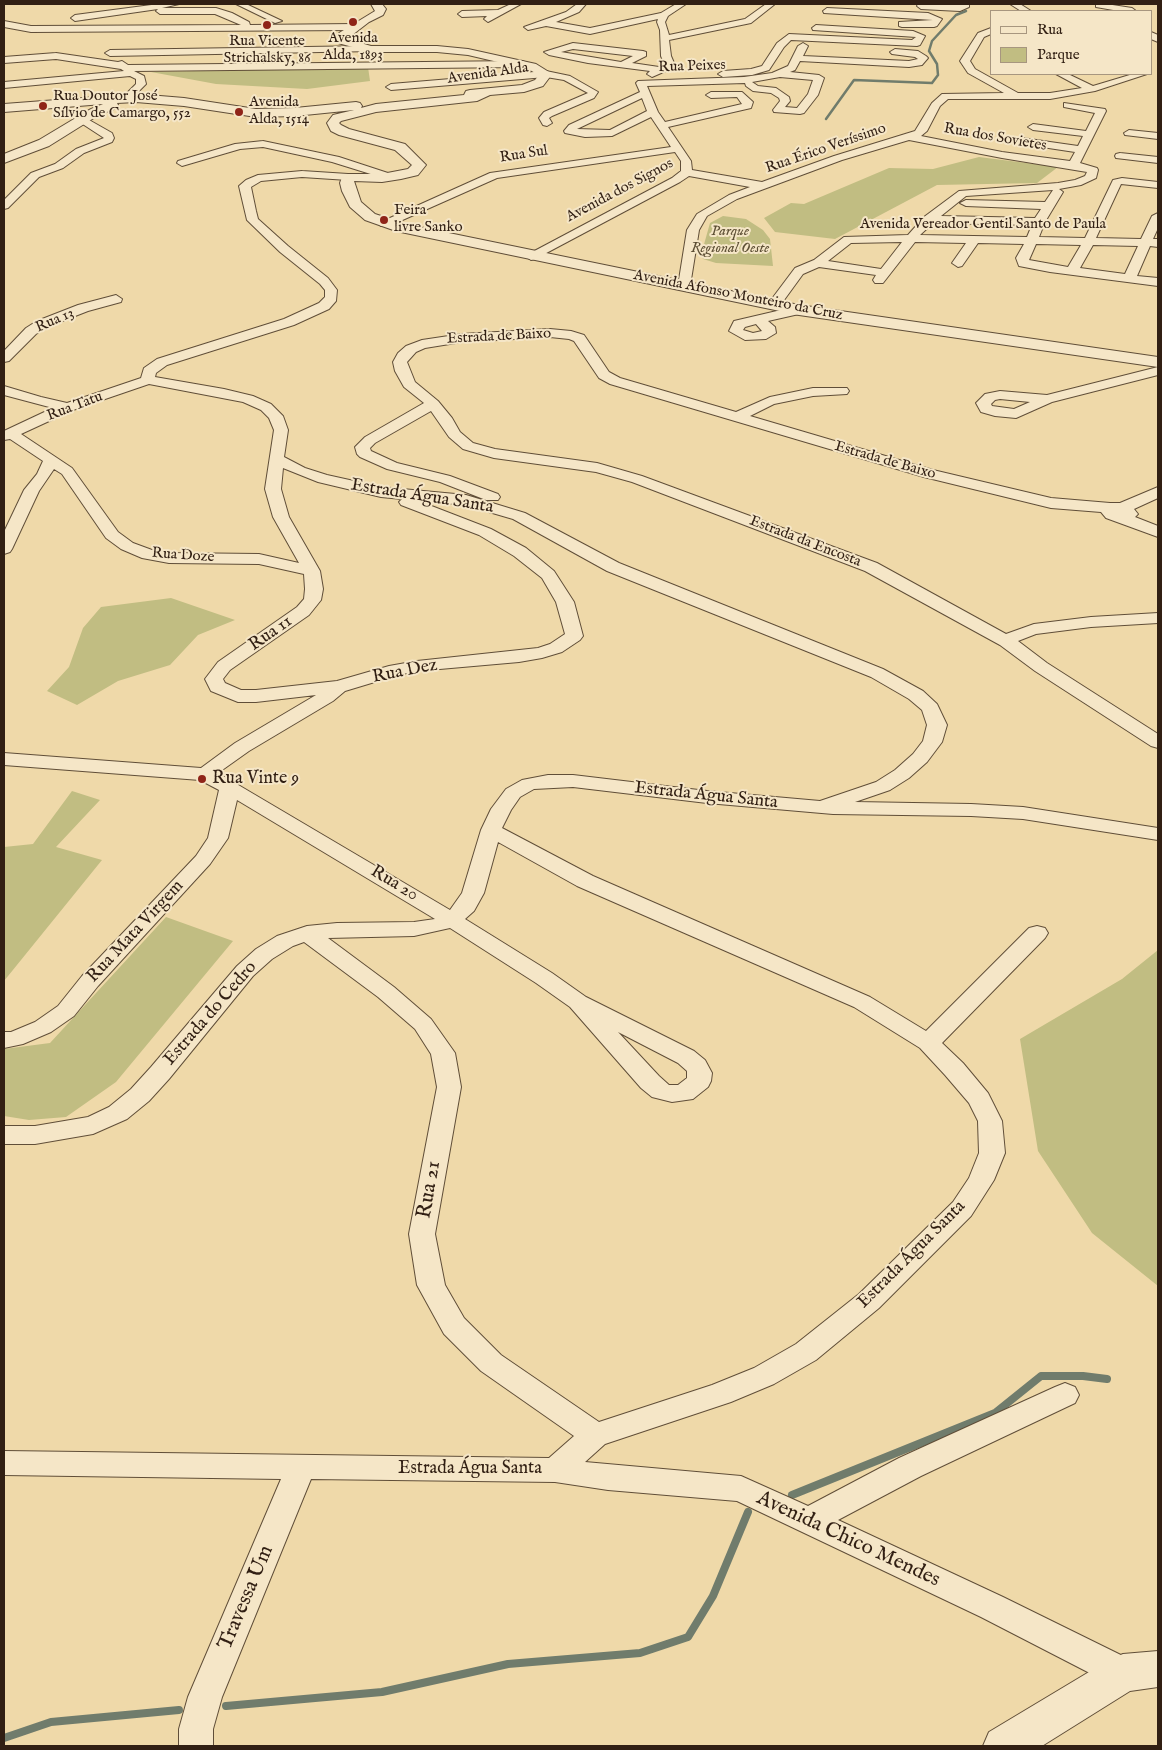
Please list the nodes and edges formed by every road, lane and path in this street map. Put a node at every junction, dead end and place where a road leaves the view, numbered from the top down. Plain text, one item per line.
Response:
1 (175, 4) edge
2 (240, 4) edge
3 (377, 4) edge
4 (382, 4) edge
5 (517, 4) edge
6 (582, 4) edge
7 (682, 4) edge
8 (771, 4) edge
9 (861, 4) edge
10 (965, 4) edge
11 (1014, 4) edge
12 (1098, 4) edge
13 (1026, 10) edge
14 (1127, 10) edge
15 (122, 11) junction
16 (826, 11) edge
17 (499, 13) junction
18 (462, 14) dead end
19 (488, 19) dead end
20 (278, 21) dead end
21 (546, 23) junction
22 (663, 26) junction
23 (6, 27) edge
24 (251, 27) junction
25 (355, 27) junction
26 (124, 28) junction
27 (528, 28) dead end
28 (816, 28) junction
29 (990, 31) edge
30 (809, 37) junction
31 (108, 41) junction
32 (342, 41) junction
33 (541, 48) dead end
34 (370, 49) junction
35 (840, 50) dead end
36 (860, 51) dead end
37 (889, 52) dead end
38 (112, 54) junction
39 (666, 56) junction
40 (796, 58) junction
41 (584, 59) junction
42 (4, 60) edge
43 (86, 60) junction
44 (526, 61) junction
45 (624, 64) junction
46 (792, 68) junction
47 (127, 69) junction
48 (660, 70) junction
49 (609, 73) dead end
50 (546, 74) junction
51 (723, 74) dead end
52 (914, 74) dead end
53 (777, 75) junction
54 (1063, 75) edge
55 (1139, 75) edge
56 (744, 80) junction
57 (708, 81) junction
58 (669, 82) junction
59 (641, 84) junction
60 (4, 85) edge
61 (391, 87) dead end
62 (1092, 89) junction
63 (773, 90) junction
64 (486, 93) junction
65 (719, 94) junction
66 (677, 95) dead end
67 (704, 95) dead end
68 (1018, 97) junction
69 (115, 102) junction
70 (1068, 105) dead end
71 (4, 108) edge
72 (653, 112) junction
73 (82, 119) junction
74 (547, 123) dead end
75 (663, 125) junction
76 (1033, 128) dead end
77 (1129, 133) dead end
78 (1088, 134) junction
79 (1158, 136) edge
80 (911, 137) junction
81 (1022, 141) dead end
82 (677, 148) junction
83 (1080, 149) junction
84 (1120, 156) dead end
85 (4, 159) edge
86 (1158, 160) edge
87 (182, 163) dead end
88 (1074, 165) junction
89 (687, 172) junction
90 (348, 177) junction
91 (390, 177) junction
92 (1158, 185) edge
93 (763, 186) junction
94 (1056, 192) dead end
95 (951, 203) junction
96 (4, 206) edge
97 (1048, 206) junction
98 (1158, 216) edge
99 (928, 219) junction
100 (1039, 222) junction
101 (385, 224) junction
102 (913, 238) junction
103 (975, 240) junction
104 (1032, 240) junction
105 (1089, 241) junction
106 (1152, 242) edge
107 (531, 256) junction
108 (818, 263) junction
109 (958, 263) dead end
110 (1072, 271) junction
111 (1129, 279) junction
112 (1158, 282) edge
113 (684, 286) junction
114 (116, 299) dead end
115 (774, 304) junction
116 (799, 310) junction
117 (758, 319) dead end
118 (4, 358) edge
119 (1158, 362) edge
120 (1158, 371) edge
121 (148, 380) junction
122 (4, 390) edge
123 (842, 391) dead end
124 (1047, 399) dead end
125 (433, 404) junction
126 (68, 407) junction
127 (738, 417) junction
128 (8, 435) edge
129 (51, 460) junction
130 (276, 460) junction
131 (381, 492) junction
132 (1158, 492) edge
133 (1119, 512) junction
134 (519, 516) junction
135 (1158, 532) edge
136 (4, 549) edge
137 (312, 571) junction
138 (1158, 618) edge
139 (1006, 641) junction
140 (338, 687) junction
141 (1158, 742) edge
142 (4, 759) edge
143 (204, 774) junction
144 (229, 789) junction
145 (822, 807) junction
146 (491, 830) junction
147 (1158, 834) edge
148 (452, 920) junction
149 (307, 933) junction
150 (1037, 934) dead end
151 (578, 1002) junction
152 (4, 1040) edge
153 (928, 1043) junction
154 (4, 1135) edge
155 (1065, 1395) dead end
156 (595, 1435) junction
157 (4, 1463) edge
158 (301, 1467) junction
159 (555, 1470) junction
160 (808, 1521) junction
161 (1141, 1671) edge
162 (196, 1738) edge
163 (1004, 1746) edge

1 - 15 street
2 - 20 street
3 - 4 street
3 - 25 street
5 - 17 street
6 - 21 street
7 - 22 street
8 - 22 street
9 - 10 street
11 - 13 street
12 - 14 street
15 - 23 street
15 - 24 street
16 - 16 street
16 - 28 street
17 - 18 street
17 - 19 street
21 - 22 street
21 - 27 street
22 - 39 street
23 - 26 street
24 - 25 street
24 - 26 street
25 - 32 street
26 - 31 street
28 - 30 street
28 - 30 street
29 - 68 street
30 - 40 street
30 - 51 street
31 - 32 street
31 - 38 street
32 - 34 street, Avenida Alda
33 - 39 street
34 - 38 street
34 - 44 street, Avenida Alda
35 - 36 street
37 - 40 street
38 - 43 street
38 - 47 street
39 - 48 street
40 - 46 street
41 - 44 street
41 - 45 street
41 - 45 street
41 - 49 street
42 - 43 street
43 - 47 street
44 - 47 street
44 - 50 street, Avenida Alda
45 - 48 street
46 - 52 street
46 - 53 street
47 - 60 street
47 - 69 street
48 - 59 street
50 - 61 street
50 - 64 street, Avenida Alda
50 - 74 street
53 - 56 street, Rua Peixes
53 - 63 street
53 - 63 street
54 - 62 street
55 - 62 street
56 - 57 street, Rua Peixes
56 - 63 street
57 - 58 street, Rua Peixes
57 - 65 street
58 - 59 street, Rua Peixes
58 - 66 street
59 - 72 street, Avenida dos Signos
59 - 72 street
62 - 68 street
64 - 69 street, Avenida Alda
64 - 91 street
65 - 67 street
65 - 75 street
68 - 80 street, Rua Érico Veríssimo
69 - 71 street, Avenida Alda
69 - 73 street, Avenida Alda
70 - 78 street
72 - 75 street, Avenida dos Signos
73 - 85 street, Avenida Alda
73 - 96 street
75 - 82 street, Avenida dos Signos
76 - 78 street
77 - 79 street
78 - 83 street
80 - 88 street, Rua dos Sovietes
80 - 93 street, Rua Érico Veríssimo
81 - 83 street
82 - 89 street, Avenida dos Signos
82 - 101 street, Rua Sul
83 - 88 street
84 - 86 street
87 - 91 street
88 - 95 street
89 - 93 street
89 - 107 street, Avenida dos Signos
90 - 91 street
90 - 101 street, Avenida Afonso Monteiro da Cruz
90 - 121 street
92 - 105 street
93 - 113 street, Rua Érico Veríssimo
94 - 97 street
95 - 97 street
95 - 99 street
97 - 100 street
98 - 106 street
99 - 100 street
99 - 102 street
100 - 104 street
101 - 107 street, Avenida Afonso Monteiro da Cruz
102 - 103 street, Avenida Vereador Gentil Santo de Paula
102 - 108 street, Avenida Vereador Gentil Santo de Paula
102 - 108 street
103 - 104 street, Avenida Vereador Gentil Santo de Paula
103 - 109 street
104 - 105 street, Avenida Vereador Gentil Santo de Paula
104 - 110 street
105 - 106 street, Avenida Vereador Gentil Santo de Paula
105 - 110 street
106 - 111 street
107 - 113 street, Avenida Afonso Monteiro da Cruz
108 - 115 street, Avenida Vereador Gentil Santo de Paula
110 - 111 street
111 - 112 street
113 - 115 street, Avenida Afonso Monteiro da Cruz
114 - 118 street, Rua 13
115 - 116 street, Avenida Afonso Monteiro da Cruz
116 - 117 street
116 - 119 street, Avenida Afonso Monteiro da Cruz
120 - 124 street
121 - 126 street, Rua Tatu
121 - 130 street
122 - 126 street
123 - 127 street
125 - 127 street, Estrada de Baixo
125 - 134 street
125 - 139 street, Estrada da Encosta
126 - 128 street, Rua Tatu
127 - 133 street, Estrada de Baixo
128 - 129 street, Rua Doze
129 - 136 street
129 - 137 street, Rua Doze
130 - 131 street, Estrada Água Santa
130 - 137 street, Rua 11
131 - 134 street, Estrada Água Santa
131 - 140 street, Rua Dez
132 - 133 street
133 - 135 street, Estrada de Baixo
134 - 145 street, Estrada Água Santa
137 - 140 street, Rua 11
138 - 139 street
139 - 141 street, Estrada da Encosta
140 - 143 street, Rua Dez
142 - 143 street
143 - 144 street, Rua 20
144 - 148 street, Rua 20
144 - 152 street, Rua Mata Virgem
145 - 146 street, Estrada Água Santa
145 - 147 street
146 - 148 street
146 - 153 street, Estrada Água Santa
148 - 149 street, Estrada do Cedro
148 - 151 street, Rua 20
149 - 154 street, Estrada do Cedro
149 - 156 street, Rua 21
150 - 153 street
151 - 151 street, Rua 20
153 - 156 street, Estrada Água Santa
155 - 160 street
156 - 159 street, Estrada Água Santa
157 - 158 street, Estrada Água Santa
158 - 159 street, Estrada Água Santa
158 - 162 street, Travessa Um
159 - 160 street, Avenida Chico Mendes
160 - 161 street, Avenida Chico Mendes
161 - 163 street

